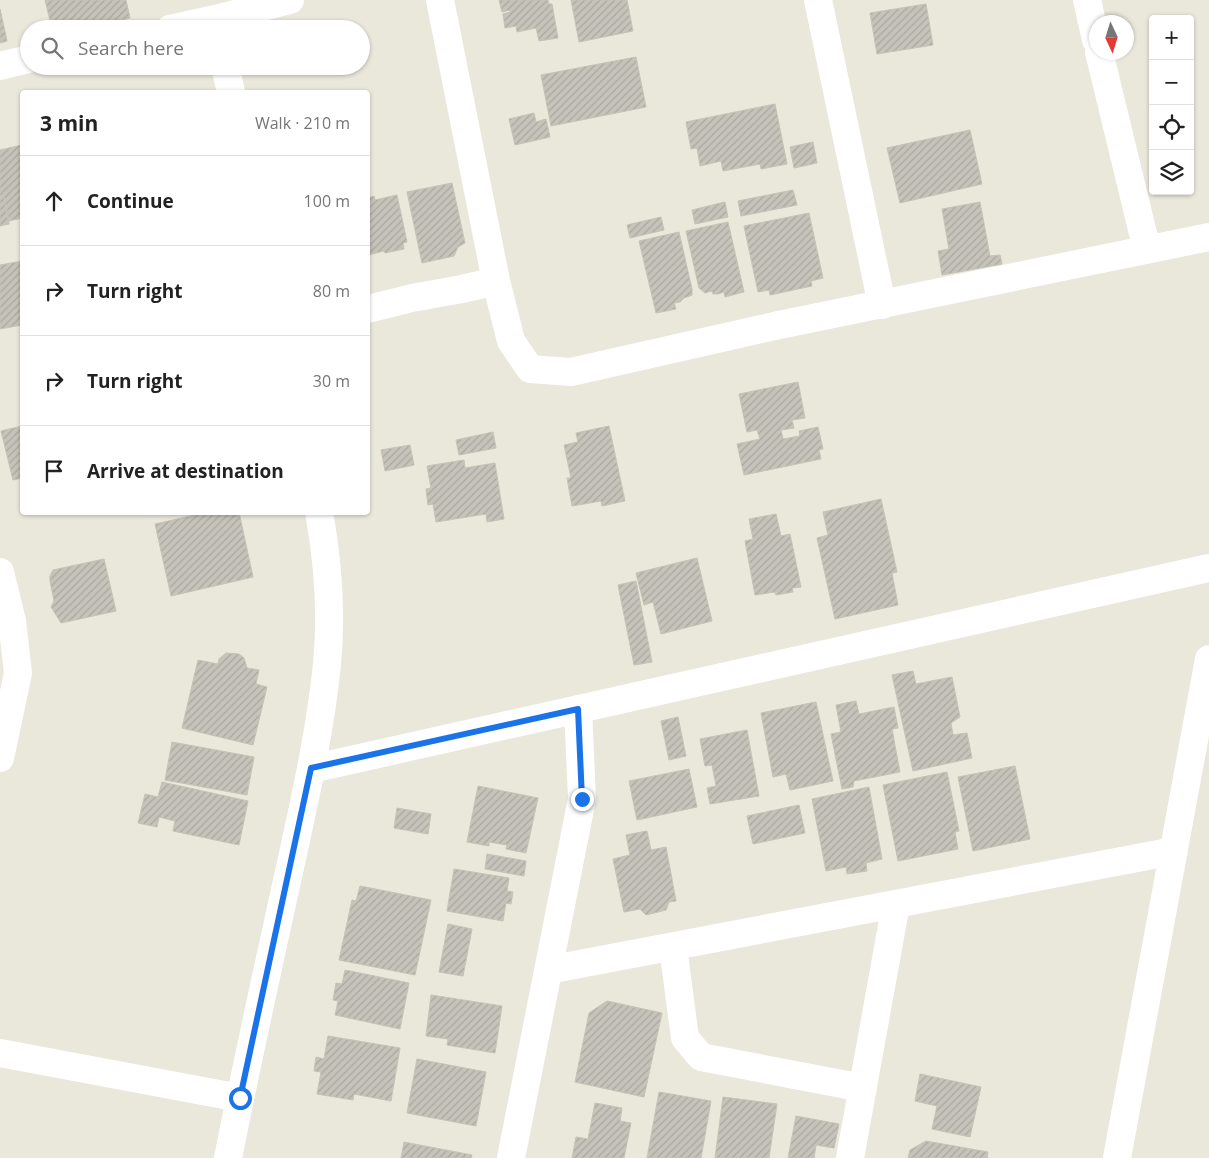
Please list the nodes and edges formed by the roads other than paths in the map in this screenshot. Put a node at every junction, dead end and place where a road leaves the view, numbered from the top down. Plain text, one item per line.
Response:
1 (290, 0) edge
2 (440, 0) edge
3 (818, 0) edge
4 (1087, 0) edge
5 (1090, 15) edge
6 (215, 16) edge
7 (201, 20) edge
8 (1102, 60) edge
9 (20, 61) edge
10 (0, 66) edge
11 (228, 75) edge
12 (231, 90) edge
13 (1209, 237) edge
14 (1147, 250) junction
15 (496, 282) junction
16 (882, 304) junction
17 (370, 308) edge
18 (319, 515) edge
19 (1209, 568) edge
20 (0, 572) edge
21 (1209, 659) edge
22 (578, 709) junction
23 (0, 758) edge
24 (311, 768) junction
25 (1174, 851) junction
26 (896, 904) junction
27 (673, 946) junction
28 (548, 970) junction
29 (0, 1053) edge
30 (863, 1088) junction
31 (240, 1098) junction
32 (228, 1158) edge
33 (511, 1158) edge
34 (850, 1158) edge
35 (1117, 1158) edge

1 - 6 street
2 - 15 street
3 - 16 street
4 - 5 street
6 - 7 street
8 - 14 street
9 - 10 street
11 - 12 street
13 - 14 street
14 - 16 street
15 - 16 street
15 - 17 street
18 - 24 street
19 - 22 street
20 - 23 street
21 - 25 street
22 - 24 street
22 - 28 street
24 - 31 street
25 - 26 street
25 - 35 street
26 - 27 street
26 - 30 street
27 - 28 street
27 - 30 street
28 - 33 street
29 - 31 street
30 - 34 street
31 - 32 street

